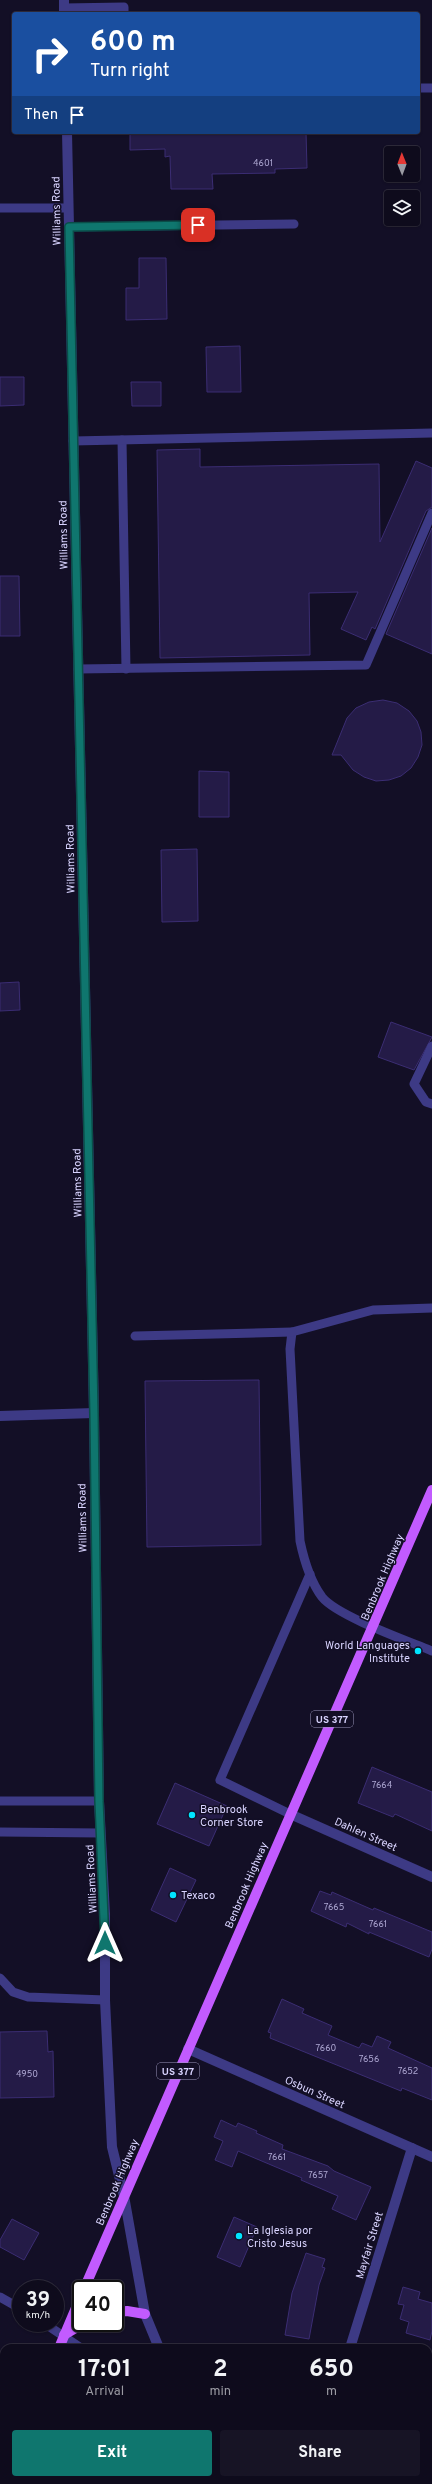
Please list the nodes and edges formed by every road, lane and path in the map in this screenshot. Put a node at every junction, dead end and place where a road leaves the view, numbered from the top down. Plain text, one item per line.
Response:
1 (64, 7) edge
2 (124, 7) edge
3 (420, 88) edge
4 (432, 88) edge
5 (67, 134) edge
6 (0, 208) edge
7 (68, 208) junction
8 (294, 224) dead end
9 (69, 227) junction
10 (432, 433) edge
11 (122, 440) junction
12 (73, 441) junction
13 (432, 513) edge
14 (78, 669) junction
15 (126, 669) junction
16 (432, 1046) edge
17 (432, 1104) edge
18 (432, 1308) edge
19 (292, 1332) junction
20 (135, 1336) dead end
21 (94, 1414) junction
22 (0, 1416) edge
23 (432, 1490) edge
24 (310, 1574) junction
25 (376, 1628) junction
26 (432, 1650) edge
27 (0, 1801) edge
28 (99, 1801) junction
29 (290, 1814) junction
30 (0, 1832) edge
31 (100, 1833) junction
32 (432, 1877) edge
33 (0, 1978) edge
34 (105, 2000) junction
35 (188, 2049) junction
36 (412, 2148) junction
37 (432, 2157) edge
38 (124, 2196) junction
39 (88, 2280) edge
40 (0, 2297) edge
41 (12, 2304) edge
42 (124, 2311) edge
43 (145, 2314) junction
44 (72, 2317) edge
45 (72, 2330) edge
46 (59, 2332) edge
47 (64, 2335) junction
48 (61, 2344) edge
49 (76, 2344) edge
50 (157, 2344) edge
51 (351, 2344) edge

1 - 2 lane
3 - 4 lane
5 - 7 street, Williams Road
6 - 7 lane
7 - 9 street, Williams Road
8 - 9 lane
9 - 12 street, Williams Road
10 - 11 lane
11 - 12 lane
11 - 15 lane
12 - 14 street, Williams Road
13 - 15 lane
14 - 15 lane
14 - 21 street, Williams Road
16 - 17 lane
18 - 19 lane
19 - 20 lane
19 - 24 lane
21 - 22 street
21 - 28 street, Williams Road
23 - 25 main road, Benbrook Highway / US 377
24 - 25 lane
24 - 29 lane
25 - 26 lane
25 - 29 main road, Benbrook Highway / US 377
27 - 28 lane
28 - 31 street, Williams Road
29 - 32 street, Dahlen Street
29 - 35 main road, Benbrook Highway / US 377
30 - 31 lane
31 - 34 street, Williams Road
33 - 34 lane
34 - 38 street, Williams Road
35 - 36 street, Osbun Street
35 - 38 main road, Benbrook Highway / US 377
36 - 37 street, Osbun Street
36 - 51 street, Mayfair Street
38 - 39 main road, Benbrook Highway / US 377
38 - 43 street, Williams Road
40 - 41 lane
42 - 43 main road
43 - 50 street, Williams Road
44 - 47 main road
45 - 47 main road
46 - 47 lane
47 - 48 main road
47 - 49 lane

